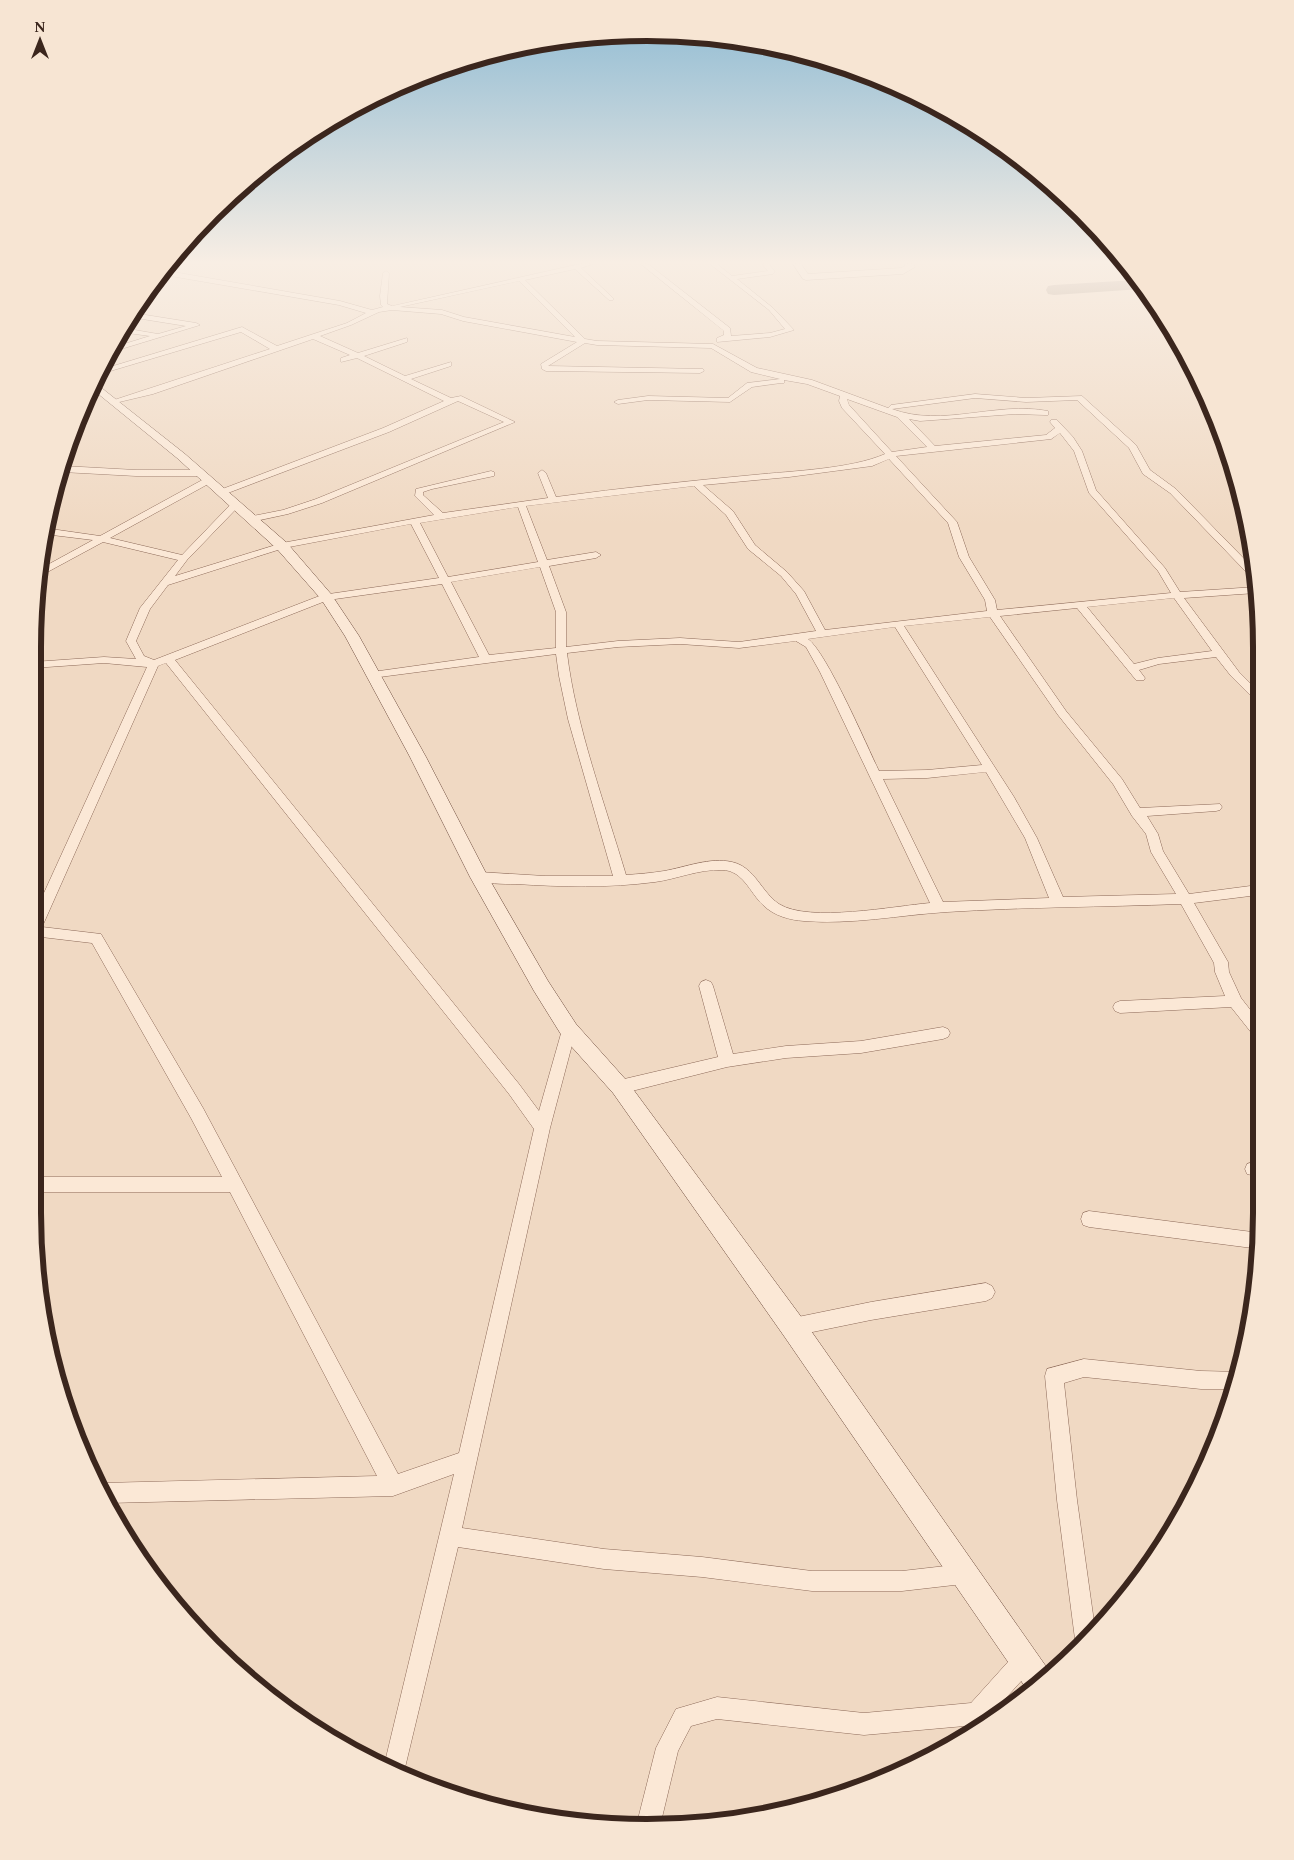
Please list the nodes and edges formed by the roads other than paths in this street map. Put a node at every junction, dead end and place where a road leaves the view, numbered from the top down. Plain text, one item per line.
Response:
1 (171, 351) edge
2 (271, 351) edge
3 (346, 351) edge
4 (373, 351) edge
5 (570, 351) edge
6 (723, 351) edge
7 (358, 356) junction
8 (344, 360) dead end
9 (448, 364) dead end
10 (109, 370) edge
11 (700, 371) dead end
12 (403, 379) junction
13 (797, 379) junction
14 (99, 390) edge
15 (844, 394) junction
16 (1026, 400) junction
17 (450, 401) junction
18 (115, 402) junction
19 (618, 402) dead end
20 (878, 407) junction
21 (900, 414) junction
22 (1045, 414) junction
23 (1060, 429) junction
24 (933, 449) junction
25 (891, 455) junction
26 (68, 469) edge
27 (542, 473) dead end
28 (491, 474) dead end
29 (696, 483) junction
30 (215, 488) junction
31 (553, 500) junction
32 (520, 504) junction
33 (440, 516) junction
34 (251, 520) junction
35 (414, 521) junction
36 (53, 531) edge
37 (104, 538) junction
38 (282, 546) junction
39 (596, 556) dead end
40 (184, 558) junction
41 (542, 564) junction
42 (1248, 568) edge
43 (46, 570) edge
44 (444, 580) junction
45 (164, 583) junction
46 (1250, 590) edge
47 (1178, 595) junction
48 (326, 597) junction
49 (1080, 606) junction
50 (993, 614) junction
51 (898, 624) junction
52 (822, 634) junction
53 (798, 637) junction
54 (561, 650) junction
55 (1220, 653) junction
56 (486, 658) junction
57 (169, 659) junction
58 (41, 664) edge
59 (154, 664) junction
60 (1132, 668) junction
61 (372, 675) junction
62 (1140, 678) dead end
63 (1253, 692) edge
64 (989, 768) junction
65 (875, 775) junction
66 (1216, 807) dead end
67 (1136, 813) junction
68 (479, 877) junction
69 (621, 879) junction
70 (1253, 891) edge
71 (1185, 899) junction
72 (1058, 902) junction
73 (939, 907) junction
74 (41, 911) edge
75 (41, 932) edge
76 (706, 986) dead end
77 (1235, 1001) junction
78 (1120, 1007) dead end
79 (1253, 1024) edge
80 (569, 1030) junction
81 (943, 1033) dead end
82 (727, 1061) junction
83 (620, 1087) junction
84 (542, 1128) junction
85 (235, 1184) junction
86 (41, 1185) edge
87 (1089, 1219) dead end
88 (1252, 1240) edge
89 (986, 1292) dead end
90 (793, 1327) junction
91 (1229, 1380) edge
92 (466, 1460) junction
93 (393, 1486) junction
94 (110, 1492) edge
95 (450, 1536) junction
96 (964, 1574) junction
97 (1085, 1630) edge
98 (1024, 1661) junction
99 (1036, 1677) edge
100 (396, 1764) edge
101 (650, 1819) edge

1 - 10 street
2 - 18 street
3 - 7 street
4 - 7 street
5 - 11 street
6 - 13 street
7 - 8 street
7 - 12 street
9 - 12 street
12 - 17 street
13 - 15 street
13 - 19 street
14 - 18 main road
15 - 20 street
15 - 25 street
16 - 20 street
16 - 22 street
16 - 42 street
17 - 30 street
17 - 34 street
18 - 30 main road
20 - 21 street
21 - 22 street
21 - 24 street
22 - 23 street
23 - 24 street
23 - 47 street
24 - 25 street
25 - 29 street
25 - 50 street
26 - 30 street
27 - 31 street
28 - 33 street
29 - 31 street
29 - 52 street
30 - 34 main road
30 - 37 street
30 - 40 street
31 - 32 street
32 - 33 street
32 - 41 street
33 - 35 street
34 - 38 main road
35 - 38 street
35 - 44 street
36 - 37 street
37 - 40 street
37 - 43 street
38 - 45 street
38 - 48 main road
39 - 41 street
40 - 45 street
41 - 44 street
41 - 54 street
44 - 48 street
44 - 56 street
45 - 59 street
46 - 47 street
47 - 49 street
47 - 55 street
48 - 57 street
48 - 61 main road
49 - 50 street
49 - 60 street
50 - 51 street
50 - 67 street
51 - 52 street
51 - 64 street
52 - 53 street
53 - 54 street
53 - 65 street
54 - 56 street
54 - 69 street
55 - 60 street
55 - 63 street
56 - 61 street
57 - 59 street
57 - 84 street
58 - 59 street
59 - 74 street
60 - 62 street
61 - 68 main road
64 - 65 street
64 - 72 street
65 - 73 street
66 - 67 street
67 - 71 street
68 - 69 street
68 - 80 main road
69 - 73 street
70 - 71 street
71 - 72 street
71 - 77 street
72 - 73 street
75 - 85 street
76 - 82 street
77 - 78 street
77 - 79 street
80 - 83 main road
80 - 84 street
81 - 82 street
82 - 83 street
83 - 90 main road
84 - 92 street
85 - 86 street
85 - 93 street
87 - 88 street
89 - 90 street
90 - 96 main road
91 - 97 street
92 - 93 street
92 - 95 street
93 - 94 street
95 - 96 street
95 - 100 street
96 - 98 main road
98 - 99 main road
98 - 101 street

